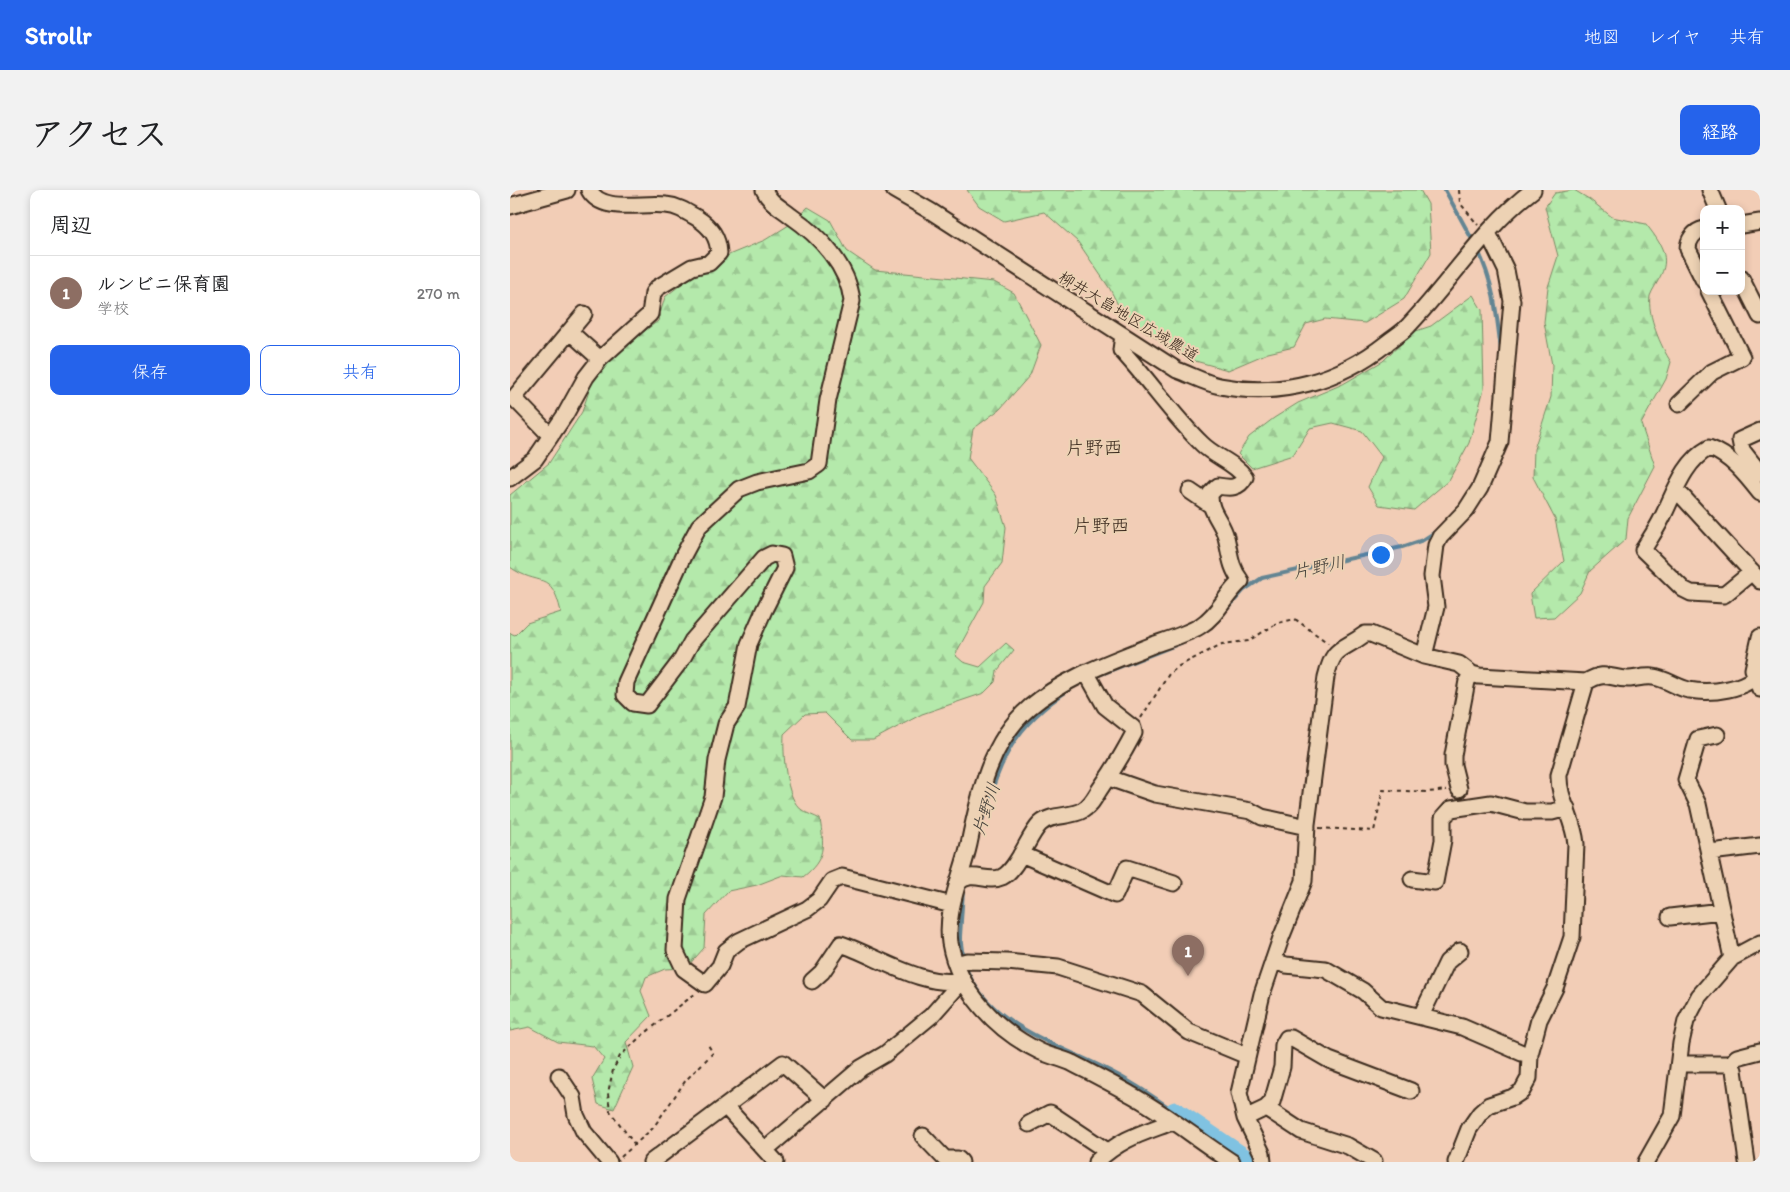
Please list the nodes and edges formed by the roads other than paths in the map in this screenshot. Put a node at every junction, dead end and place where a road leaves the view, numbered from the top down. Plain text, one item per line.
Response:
1 (567, 190) edge
2 (589, 190) edge
3 (764, 190) edge
4 (894, 190) edge
5 (1533, 190) edge
6 (1710, 190) edge
7 (1716, 205) edge
8 (510, 206) edge
9 (1760, 222) edge
10 (1745, 224) edge
11 (1700, 231) edge
12 (1480, 242) junction
13 (1700, 273) edge
14 (1745, 286) edge
15 (1711, 295) edge
16 (584, 314) dead end
17 (1760, 316) edge
18 (570, 332) junction
19 (1123, 335) junction
20 (600, 359) junction
21 (1679, 404) dead end
22 (1760, 430) edge
23 (553, 433) junction
24 (1760, 473) edge
25 (511, 477) edge
26 (1190, 491) dead end
27 (1674, 492) junction
28 (1760, 493) edge
29 (1209, 504) junction
30 (1756, 576) edge
31 (1760, 637) edge
32 (1424, 656) junction
33 (1472, 674) junction
34 (1088, 676) junction
35 (1758, 680) edge
36 (1586, 682) junction
37 (1717, 735) dead end
38 (1109, 778) junction
39 (1459, 788) road end
40 (1567, 808) junction
41 (1307, 827) junction
42 (1760, 846) edge
43 (1710, 852) junction
44 (1021, 854) junction
45 (1412, 879) dead end
46 (958, 883) junction
47 (1174, 883) dead end
48 (952, 905) junction
49 (1721, 911) junction
50 (1670, 918) dead end
51 (1760, 943) edge
52 (1460, 951) dead end
53 (1732, 958) junction
54 (1273, 961) junction
55 (961, 963) junction
56 (963, 980) junction
57 (812, 981) dead end
58 (1421, 1016) junction
59 (1760, 1051) edge
60 (1530, 1054) junction
61 (1247, 1056) junction
62 (1679, 1064) junction
63 (1731, 1064) junction
64 (559, 1076) dead end
65 (1411, 1090) dead end
66 (825, 1100) junction
67 (726, 1107) junction
68 (1266, 1108) junction
69 (1245, 1118) junction
70 (1172, 1122) junction
71 (1029, 1124) dead end
72 (923, 1136) dead end
73 (765, 1150) junction
74 (1107, 1151) junction
75 (1265, 1161) edge
76 (1374, 1161) dead end
77 (609, 1162) edge
78 (651, 1162) edge
79 (776, 1162) edge
80 (961, 1162) edge
81 (1096, 1162) edge
82 (1232, 1162) edge
83 (1456, 1162) edge
84 (1646, 1162) edge
85 (1746, 1162) edge

1 - 8 street
2 - 20 street
3 - 48 street
4 - 19 street, 柳井大畠地区広域農道
5 - 12 street, 柳井大畠地区広域農道
6 - 7 street
9 - 10 street
11 - 13 street
12 - 19 street, 柳井大畠地区広域農道
12 - 32 street
14 - 17 street
15 - 21 street
16 - 18 street
18 - 20 street
18 - 23 street
19 - 29 street
20 - 23 street
22 - 24 street
23 - 25 street
26 - 29 street
27 - 28 street
27 - 30 street
27 - 30 street
29 - 34 street
31 - 35 street
32 - 33 street
32 - 41 street
33 - 36 street
33 - 39 street
34 - 38 street
34 - 46 street
35 - 36 street
36 - 40 street
37 - 43 street
38 - 41 street
38 - 44 street
40 - 45 street
40 - 60 street
41 - 54 street
42 - 43 street
43 - 49 street
44 - 46 street
44 - 47 street
46 - 48 street
48 - 55 street
49 - 50 street
49 - 53 street
51 - 53 street
52 - 58 street
53 - 62 street
54 - 58 street
54 - 61 street
55 - 56 street
55 - 61 street
56 - 57 street
56 - 66 street
56 - 70 street
58 - 60 street
59 - 63 street
60 - 83 street
61 - 69 street
62 - 63 street
62 - 84 street
63 - 85 street
64 - 77 street
65 - 68 street
66 - 67 street
66 - 73 street
67 - 73 street
67 - 78 street
68 - 69 street
68 - 76 street
69 - 75 street
70 - 74 street
70 - 82 street
71 - 74 street
72 - 80 street
73 - 79 street
74 - 81 street

